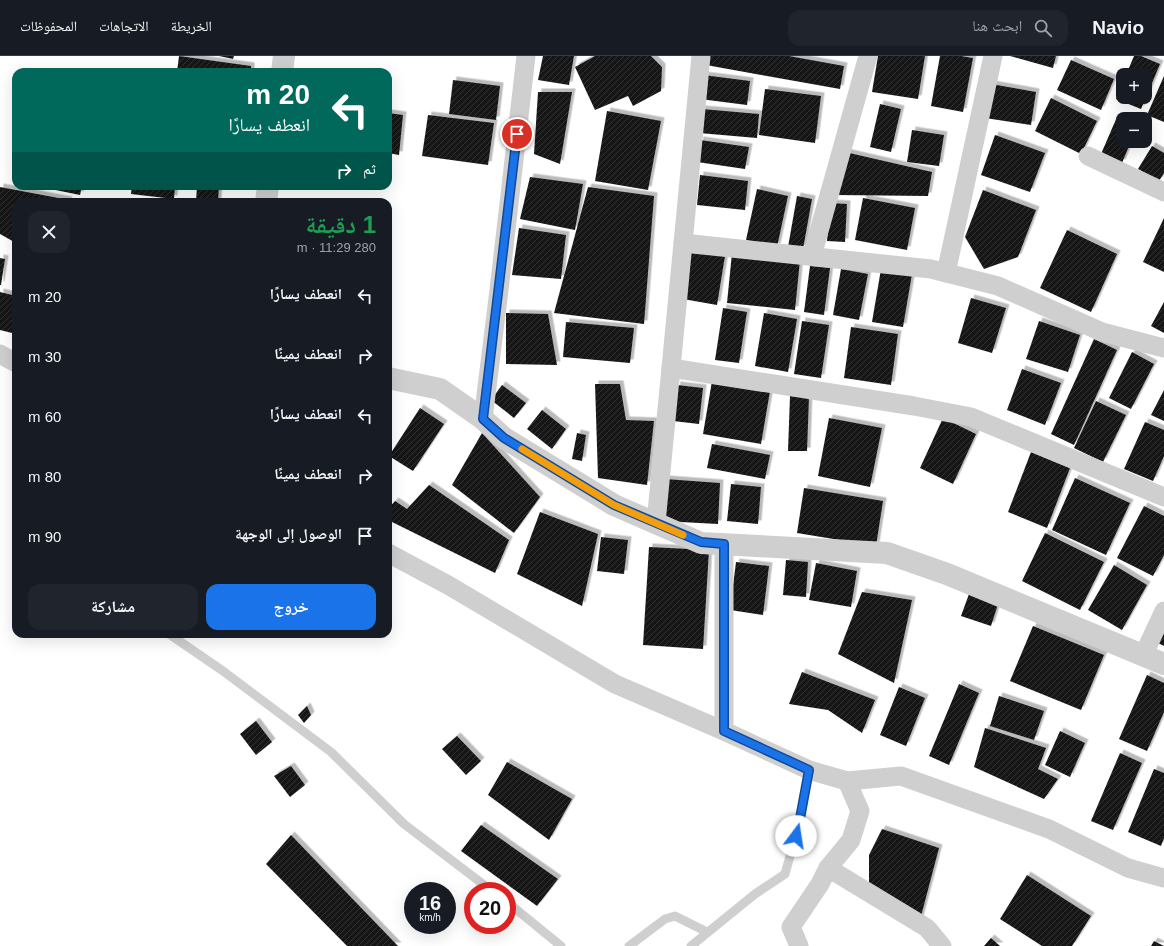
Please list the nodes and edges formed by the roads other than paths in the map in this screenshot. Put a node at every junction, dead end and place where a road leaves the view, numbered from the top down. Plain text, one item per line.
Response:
1 (284, 56) edge
2 (526, 56) edge
3 (701, 56) edge
4 (868, 56) edge
5 (992, 56) edge
6 (282, 68) edge
7 (1088, 156) dead end
8 (1164, 192) edge
9 (683, 242) junction
10 (812, 256) junction
11 (946, 273) junction
12 (1164, 348) edge
13 (0, 354) edge
14 (12, 361) edge
15 (671, 368) junction
16 (392, 379) edge
17 (483, 419) junction
18 (1164, 497) edge
19 (656, 523) junction
20 (724, 544) junction
21 (392, 555) edge
22 (1164, 611) edge
23 (175, 638) edge
24 (1143, 656) junction
25 (1164, 664) edge
26 (724, 731) junction
27 (809, 770) junction
28 (847, 781) junction
29 (828, 868) junction
30 (1164, 878) edge
31 (480, 882) edge
32 (516, 909) edge
33 (707, 932) junction
34 (561, 946) edge
35 (629, 946) edge
36 (690, 946) edge
37 (798, 946) edge
38 (942, 946) edge

1 - 6 street
2 - 17 street
3 - 9 street
4 - 10 street
5 - 11 street
7 - 8 street
9 - 10 street
9 - 15 street
10 - 11 street
11 - 12 street
13 - 14 street
15 - 18 street
15 - 19 street
16 - 17 street
17 - 19 street
19 - 20 street
20 - 24 street
20 - 26 street
21 - 26 street
22 - 24 street
23 - 31 lane
24 - 25 street
26 - 27 street
27 - 28 street
27 - 33 lane
28 - 29 street
28 - 30 street
29 - 37 street
29 - 38 street
32 - 34 lane
33 - 35 lane
33 - 36 lane

